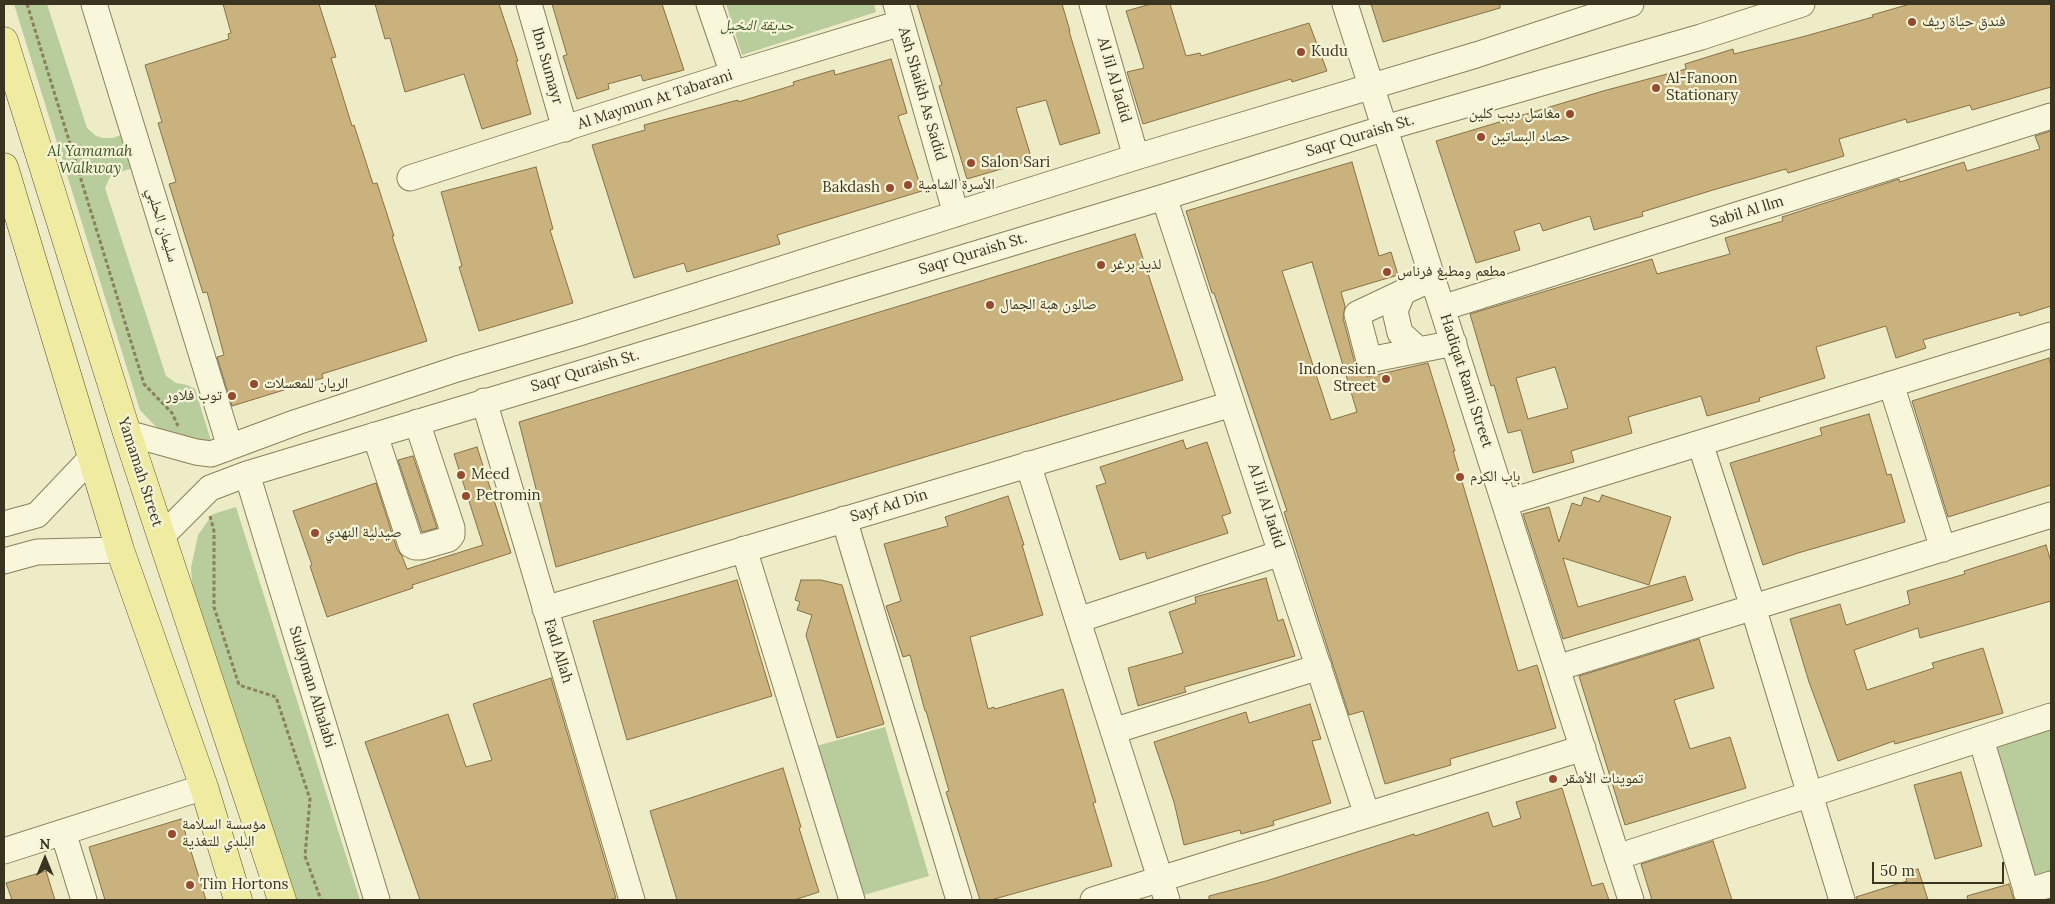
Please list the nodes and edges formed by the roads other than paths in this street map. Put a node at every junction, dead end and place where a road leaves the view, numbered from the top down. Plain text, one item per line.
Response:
1 (94, 4) edge
2 (529, 4) edge
3 (709, 4) edge
4 (1092, 4) edge
5 (1346, 4) edge
6 (1631, 4) edge
7 (1802, 4) edge
8 (1577, 12) edge
9 (898, 13) edge
10 (4, 41) edge
11 (733, 74) junction
12 (1372, 87) junction
13 (2051, 116) edge
14 (1385, 128) junction
15 (565, 129) junction
16 (1136, 157) junction
17 (4, 167) edge
18 (410, 178) dead end
19 (1164, 197) junction
20 (10, 210) edge
21 (956, 214) junction
22 (1433, 278) junction
23 (1403, 292) junction
24 (1442, 308) junction
25 (2051, 335) edge
26 (1454, 344) junction
27 (1419, 350) junction
28 (1891, 384) junction
29 (484, 401) junction
30 (353, 403) junction
31 (1232, 404) junction
32 (311, 417) junction
33 (417, 422) junction
34 (127, 433) junction
35 (371, 436) junction
36 (1700, 442) junction
37 (230, 447) junction
38 (327, 450) junction
39 (91, 458) junction
40 (1028, 464) junction
41 (247, 474) junction
42 (1504, 503) junction
43 (2051, 515) edge
44 (844, 519) junction
45 (4, 524) edge
46 (161, 537) junction
47 (744, 549) junction
48 (1943, 549) junction
49 (120, 550) junction
50 (1282, 553) junction
51 (4, 561) edge
52 (1753, 607) junction
53 (545, 608) junction
54 (1078, 620) junction
55 (1319, 667) junction
56 (1557, 668) junction
57 (2051, 716) edge
58 (1113, 731) junction
59 (1981, 739) junction
60 (1583, 748) junction
61 (204, 787) junction
62 (1809, 794) junction
63 (1367, 815) junction
64 (63, 832) junction
65 (4, 850) edge
66 (1618, 857) junction
67 (2051, 884) edge
68 (1164, 890) edge
69 (2028, 896) edge
70 (273, 898) edge
71 (84, 900) edge
72 (238, 900) edge
73 (377, 900) edge
74 (632, 900) edge
75 (852, 900) edge
76 (959, 900) edge
77 (1093, 900) edge
78 (1631, 900) edge
79 (1842, 900) edge

1 - 37 street, سليمان الحلبي
2 - 15 street, Ibn Sumayr
3 - 11 street
4 - 16 street, Al Jil Al Jadid
5 - 12 street, Hadiqat Rami Street
6 - 8 street
7 - 14 street, Saqr Quraish St.
8 - 12 street
9 - 11 street, Al Maymun At Tabarani
9 - 21 street, Ash Shaikh As Sadid
10 - 34 main road, Yamamah Street
11 - 15 street, Al Maymun At Tabarani
12 - 14 street, Hadiqat Rami Street
12 - 16 street
13 - 24 street, Sabil Al llm
14 - 19 street, Saqr Quraish St.
14 - 22 street, Hadiqat Rami Street
15 - 18 street, Al Maymun At Tabarani
16 - 21 street
17 - 20 main road
19 - 29 street, Saqr Quraish St.
19 - 31 street, Al Jil Al Jadid
20 - 39 main road
21 - 30 street
22 - 23 street
22 - 24 street, Hadiqat Rami Street
23 - 27 street
23 - 27 street
24 - 26 street, Hadiqat Rami Street
25 - 28 street
26 - 27 street
26 - 42 street, Hadiqat Rami Street
28 - 36 street
28 - 48 street
29 - 33 street, Saqr Quraish St.
29 - 53 street, Fadl Allah
30 - 32 street
30 - 35 street
31 - 40 street, Sayf Ad Din
31 - 50 street, Al Jil Al Jadid
32 - 37 street
32 - 38 street
33 - 35 street, Saqr Quraish St.
33 - 35 street
34 - 37 street
34 - 46 main road, Yamamah Street
35 - 38 street, Saqr Quraish St.
36 - 42 street
36 - 52 street
38 - 41 street, Saqr Quraish St.
39 - 45 street
39 - 49 main road
40 - 44 street, Sayf Ad Din
40 - 54 street
41 - 46 street, Saqr Quraish St.
41 - 73 street, Sulayman Alhalabi
42 - 56 street, Hadiqat Rami Street
43 - 48 street
44 - 47 street, Sayf Ad Din
44 - 76 street
46 - 70 main road, Yamamah Street
47 - 53 street, Sayf Ad Din
47 - 75 street
48 - 52 street
49 - 51 street
49 - 61 main road
50 - 54 street
50 - 55 street, Al Jil Al Jadid
52 - 56 street
52 - 62 street
53 - 74 street, Fadl Allah
54 - 58 street
55 - 58 street
55 - 63 street, Al Jil Al Jadid
56 - 60 street, Hadiqat Rami Street
57 - 59 street
58 - 68 street
59 - 62 street
59 - 69 street
60 - 63 street
60 - 66 street, Hadiqat Rami Street
61 - 64 street
61 - 72 main road
62 - 66 street
62 - 79 street
63 - 68 street
64 - 65 street
64 - 71 street
66 - 78 street, Hadiqat Rami Street
67 - 69 street
68 - 77 street

